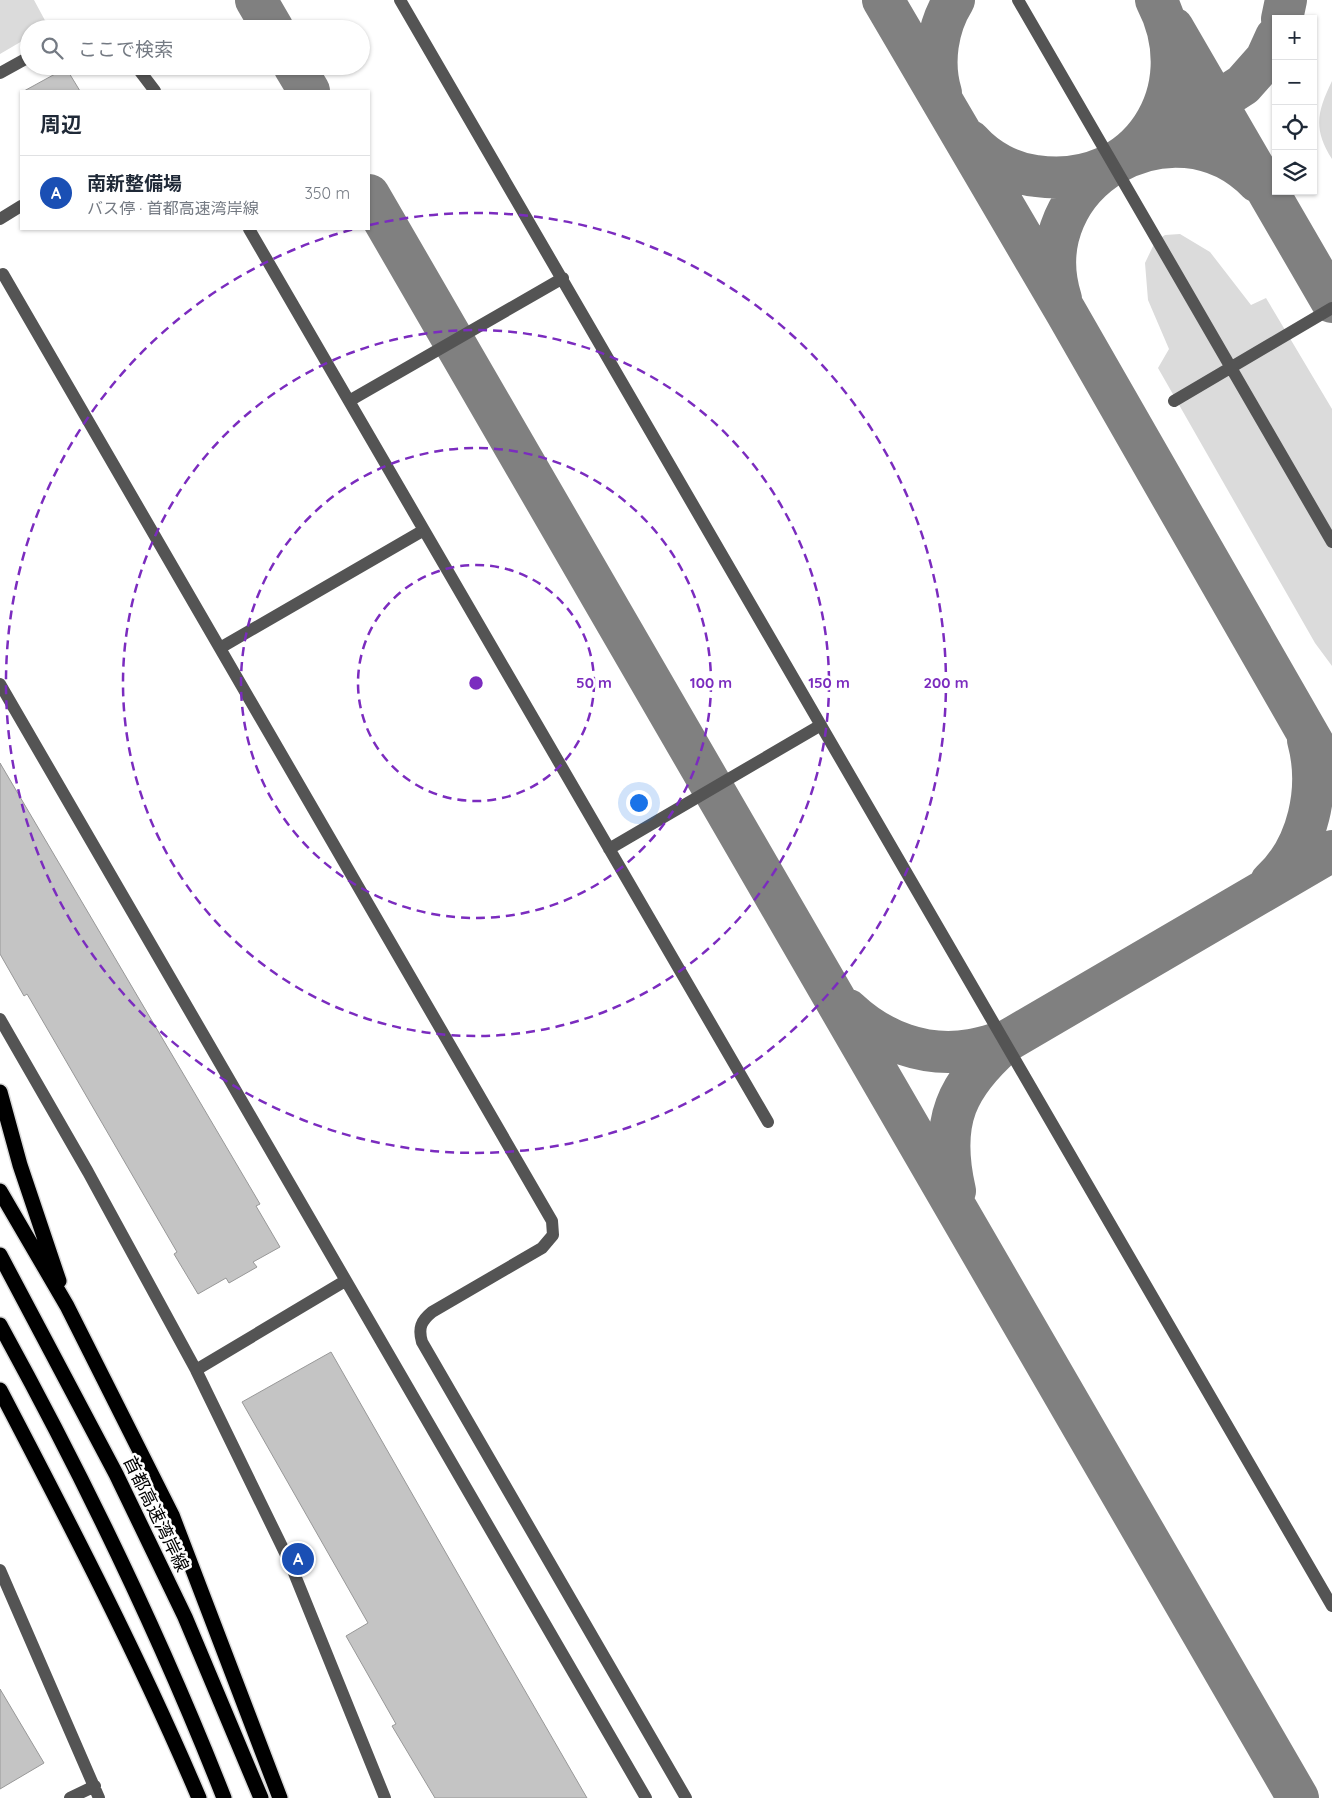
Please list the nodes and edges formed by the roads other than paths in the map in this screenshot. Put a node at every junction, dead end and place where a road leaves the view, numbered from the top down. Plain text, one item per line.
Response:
1 (400, 0) edge
2 (1018, 0) edge
3 (20, 61) edge
4 (0, 73) edge
5 (143, 75) edge
6 (154, 90) edge
7 (20, 207) edge
8 (0, 219) edge
9 (251, 230) edge
10 (3, 274) dead end
11 (562, 278) junction
12 (1332, 308) edge
13 (1230, 366) junction
14 (349, 400) junction
15 (1174, 401) dead end
16 (424, 530) junction
17 (1332, 542) edge
18 (220, 648) junction
19 (0, 684) edge
20 (821, 725) junction
21 (609, 849) junction
22 (0, 1019) edge
23 (0, 1092) edge
24 (768, 1122) dead end
25 (0, 1191) edge
26 (0, 1255) edge
27 (345, 1281) junction
28 (67, 1306) junction
29 (0, 1325) edge
30 (196, 1370) junction
31 (0, 1390) edge
32 (0, 1570) edge
33 (1332, 1606) edge
34 (97, 1792) edge
35 (70, 1798) edge
36 (199, 1798) edge
37 (224, 1798) edge
38 (261, 1798) edge
39 (280, 1798) edge
40 (386, 1798) edge
41 (646, 1798) edge
42 (686, 1798) edge

1 - 11 street
2 - 13 street
3 - 4 street
5 - 6 street
7 - 8 street
9 - 14 street
10 - 18 street
11 - 14 street
11 - 20 street
12 - 13 street
13 - 15 street
13 - 17 street
14 - 16 street
16 - 18 street
16 - 21 street
18 - 42 street
19 - 27 street
20 - 21 street
20 - 33 street
21 - 24 street
22 - 30 street
23 - 28 highway
25 - 28 highway
26 - 38 highway, 首都高速湾岸線
27 - 30 street
27 - 41 street
28 - 39 highway
29 - 37 highway
30 - 40 street
31 - 36 highway
32 - 34 street
34 - 35 street

